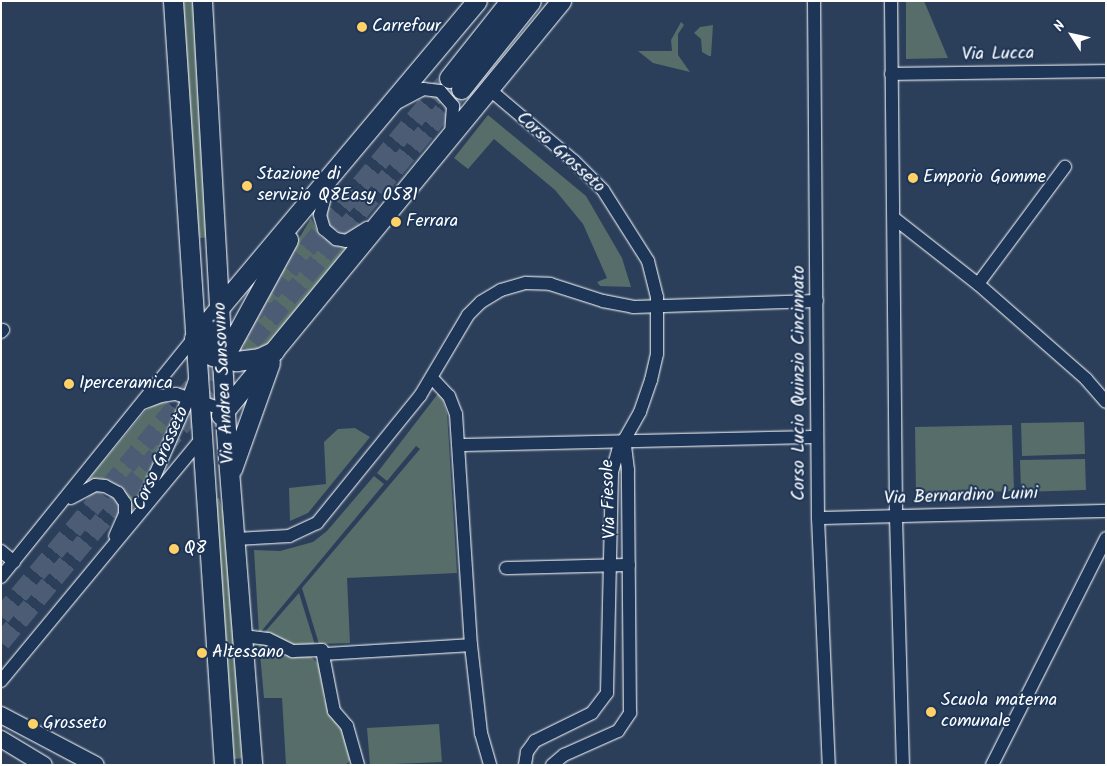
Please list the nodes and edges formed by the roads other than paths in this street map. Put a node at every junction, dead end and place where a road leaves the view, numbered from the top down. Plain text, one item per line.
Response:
1 (173, 1) edge
2 (202, 1) edge
3 (477, 1) edge
4 (510, 1) edge
5 (531, 1) edge
6 (561, 1) edge
7 (814, 1) edge
8 (891, 1) edge
9 (1106, 71) edge
10 (891, 74) junction
11 (489, 90) junction
12 (384, 112) junction
13 (450, 136) junction
14 (1065, 167) dead end
15 (332, 173) junction
16 (310, 200) junction
17 (390, 209) junction
18 (895, 219) junction
19 (978, 284) junction
20 (817, 301) junction
21 (658, 305) junction
22 (221, 306) junction
23 (207, 350) junction
24 (275, 350) junction
25 (432, 378) junction
26 (205, 402) junction
27 (1106, 402) edge
28 (140, 404) junction
29 (817, 437) junction
30 (201, 439) junction
31 (624, 439) junction
32 (459, 445) junction
33 (230, 475) junction
34 (56, 510) junction
35 (1106, 511) edge
36 (896, 517) junction
37 (818, 518) junction
38 (135, 521) junction
39 (1106, 538) edge
40 (236, 539) junction
41 (1, 551) edge
42 (106, 554) junction
43 (14, 562) junction
44 (609, 565) junction
45 (629, 565) junction
46 (506, 568) dead end
47 (1, 577) edge
48 (243, 636) junction
49 (31, 644) junction
50 (471, 645) junction
51 (324, 654) junction
52 (1, 664) edge
53 (1, 681) edge
54 (1, 715) edge
55 (1, 739) edge
56 (44, 765) edge
57 (96, 765) edge
58 (224, 765) edge
59 (252, 765) edge
60 (358, 765) edge
61 (490, 765) edge
62 (525, 765) edge
63 (552, 765) edge
64 (829, 765) edge
65 (902, 765) edge
66 (992, 765) edge

1 - 23 main road, Via Andrea Sansovino
2 - 22 main road, Via Andrea Sansovino
3 - 12 main road, Corso Grosseto
4 - 5 main road
6 - 11 main road, Corso Grosseto
7 - 20 street, Corso Lucio Quinzio Cincinnato
8 - 10 street
9 - 10 street, Via Lucca
10 - 18 street
11 - 13 main road, Corso Grosseto
11 - 21 street, Corso Grosseto
12 - 13 street, Corso Grosseto
12 - 15 main road, Corso Grosseto
13 - 17 main road, Corso Grosseto
14 - 19 street
15 - 16 main road, Corso Grosseto
15 - 17 street, Corso Grosseto
16 - 22 main road, Corso Grosseto
16 - 23 main road
17 - 24 main road, Corso Grosseto
18 - 19 street
18 - 36 street
19 - 27 street
20 - 21 street
20 - 29 street, Corso Lucio Quinzio Cincinnato
21 - 25 street
21 - 31 street, Corso Grosseto
22 - 23 main road, Via Andrea Sansovino
22 - 23 main road, Corso Grosseto
23 - 24 main road
23 - 26 main road, Via Andrea Sansovino
23 - 26 main road, Via Andrea Sansovino
23 - 28 street, Corso Grosseto
24 - 26 main road, Corso Grosseto
24 - 33 main road
25 - 32 street
25 - 40 street
26 - 28 street, Corso Grosseto
26 - 30 main road, Corso Grosseto
26 - 30 main road, Via Andrea Sansovino
26 - 33 main road, Via Andrea Sansovino
26 - 38 street, Corso Grosseto
28 - 34 street, Corso Grosseto
29 - 31 street
29 - 37 street, Corso Lucio Quinzio Cincinnato
30 - 38 street, Corso Grosseto
30 - 58 main road, Via Andrea Sansovino
31 - 32 street
31 - 44 street, Via Fiesole
31 - 45 street, Via Fiesole
32 - 50 street
33 - 40 main road, Via Andrea Sansovino
34 - 42 street, Corso Grosseto
34 - 43 street, Corso Grosseto
35 - 36 street, Via Bernardino Luini
36 - 37 street, Via Bernardino Luini
36 - 65 street
37 - 64 street, Corso Lucio Quinzio Cincinnato
38 - 42 street, Corso Grosseto
39 - 66 street
40 - 48 main road, Via Andrea Sansovino
41 - 43 street
42 - 49 street, Corso Grosseto
43 - 47 street, Corso Grosseto
44 - 45 street
44 - 46 street
44 - 62 street, Via Fiesole
45 - 63 street, Via Fiesole
48 - 51 street
48 - 59 main road, Via Andrea Sansovino
49 - 52 street, Corso Grosseto
49 - 53 street, Corso Grosseto
50 - 51 street
50 - 61 street
51 - 60 street
54 - 57 street
55 - 56 street

